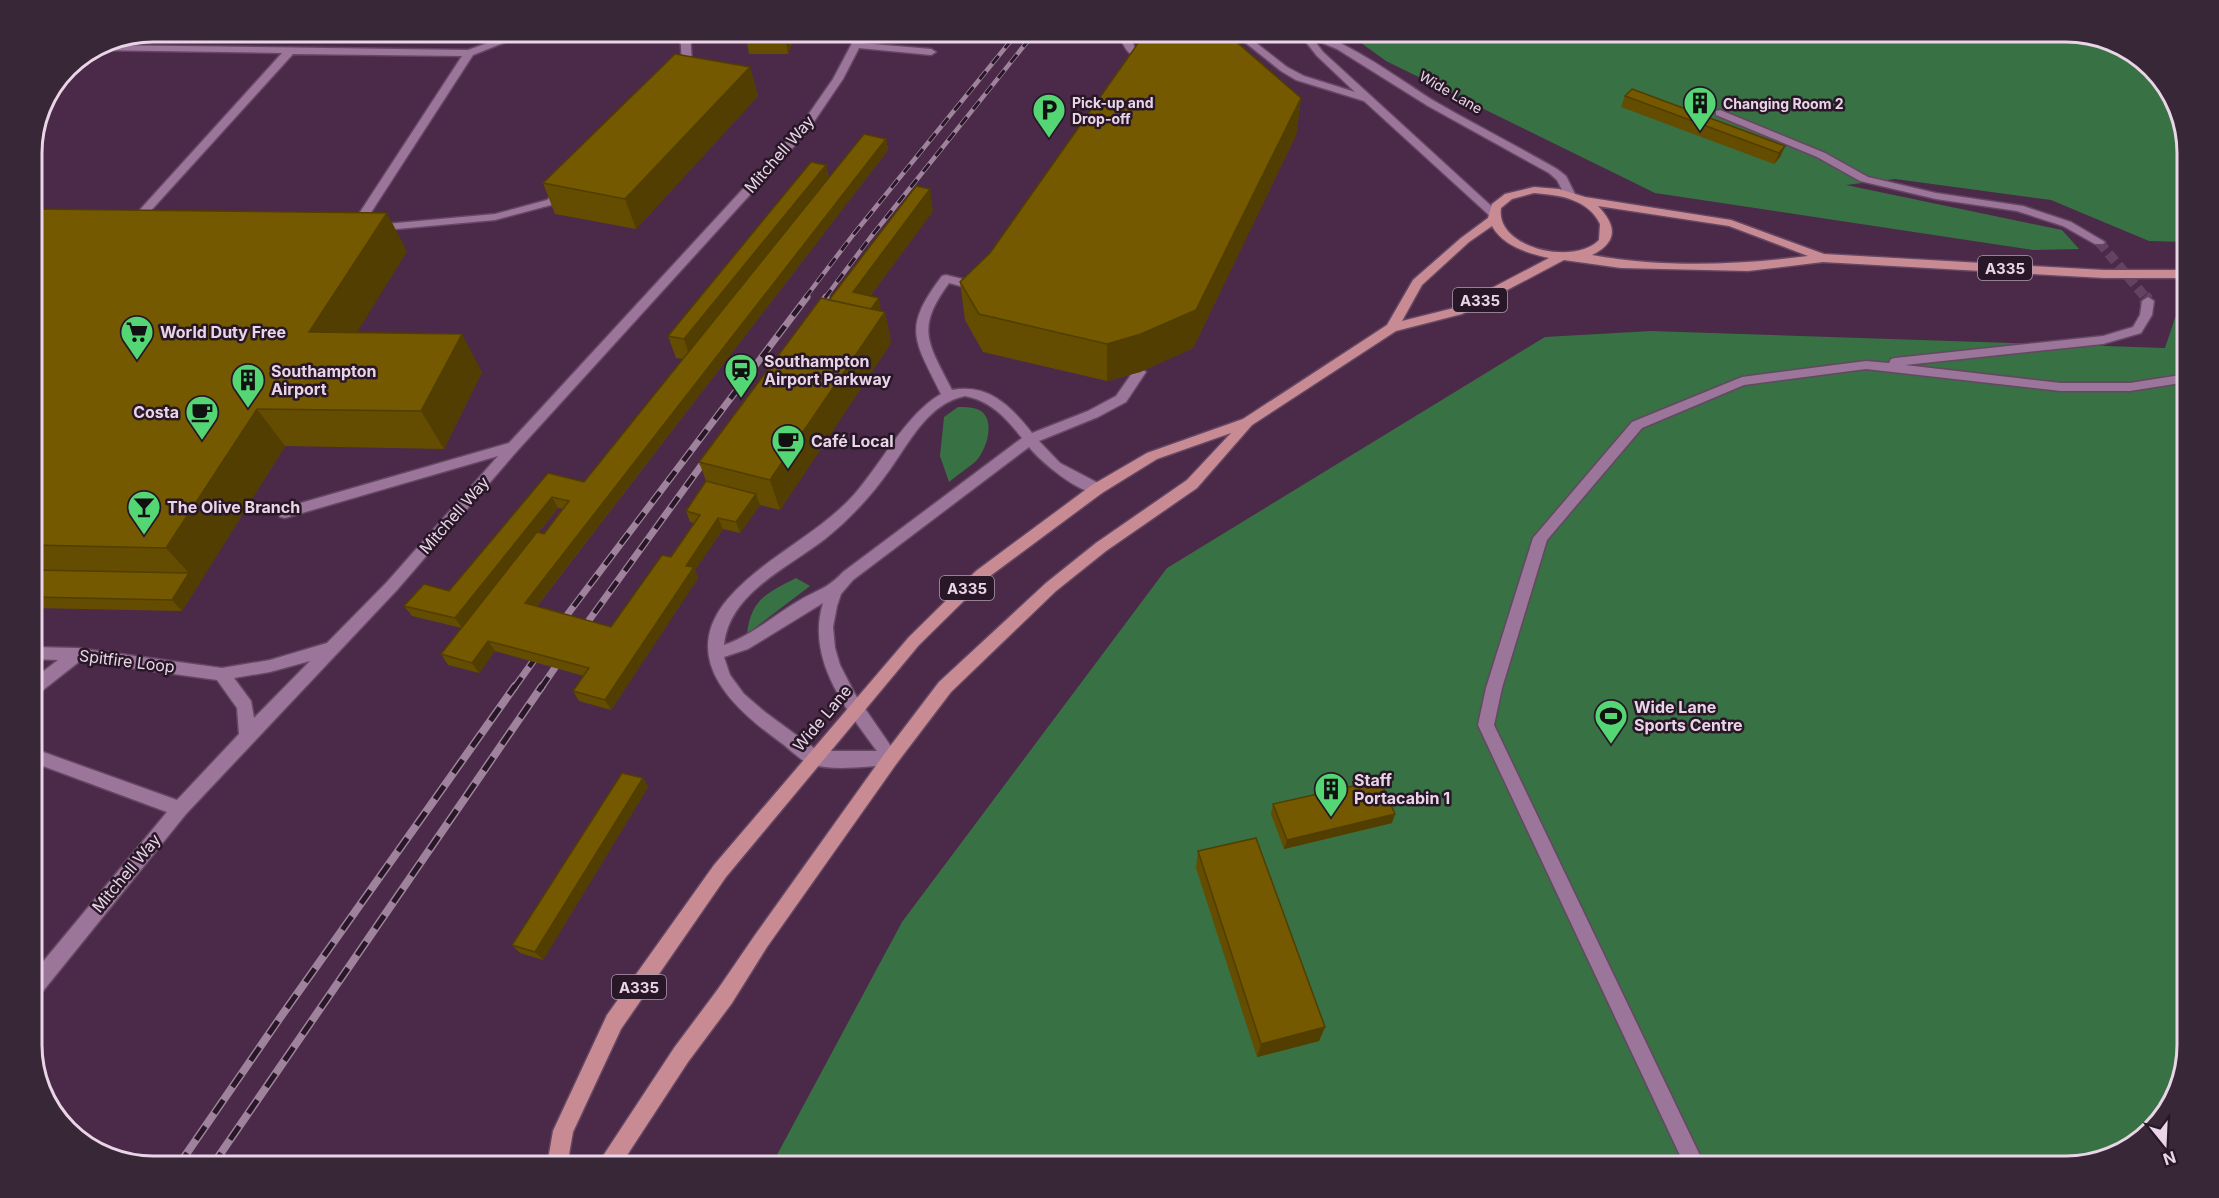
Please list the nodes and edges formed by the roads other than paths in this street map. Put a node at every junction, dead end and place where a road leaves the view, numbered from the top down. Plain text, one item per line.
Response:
1 (499, 42) edge
2 (686, 42) edge
3 (857, 42) edge
4 (1127, 42) edge
5 (1250, 42) edge
6 (1311, 42) edge
7 (1328, 42) edge
8 (856, 45) junction
9 (117, 48) edge
10 (290, 51) junction
11 (931, 52) dead end
12 (469, 53) junction
13 (1151, 59) edge
14 (671, 80) edge
15 (1368, 100) junction
16 (1720, 113) dead end
17 (575, 177) edge
18 (1569, 194) junction
19 (1581, 199) junction
20 (1494, 217) junction
21 (132, 225) edge
22 (2100, 242) tunnel mouth
23 (1569, 256) junction
24 (1823, 258) junction
25 (2177, 274) edge
26 (994, 291) edge
27 (2148, 302) dead end
28 (1392, 328) junction
29 (1866, 365) junction
30 (1140, 372) edge
31 (2177, 380) edge
32 (948, 394) junction
33 (1248, 422) junction
34 (1030, 439) junction
35 (513, 447) junction
36 (1097, 489) junction
37 (285, 513) dead end
38 (834, 591) junction
39 (334, 647) junction
40 (42, 653) edge
41 (77, 654) junction
42 (715, 654) junction
43 (222, 674) junction
44 (42, 681) edge
45 (856, 708) junction
46 (247, 736) junction
47 (814, 758) junction
48 (891, 758) junction
49 (42, 759) edge
50 (180, 809) junction
51 (42, 977) edge
52 (559, 1156) edge
53 (615, 1156) edge
54 (1690, 1156) edge

1 - 12 street
2 - 14 street
3 - 8 street, Mitchell Way
4 - 13 street
5 - 15 street
6 - 15 street, Wide Lane
7 - 18 street, Wide Lane
8 - 11 street
8 - 35 street, Mitchell Way
9 - 10 street
10 - 12 street
10 - 21 street
12 - 17 street
15 - 20 street, Wide Lane
16 - 22 street
18 - 19 main road
18 - 20 main road
19 - 23 main road
19 - 24 main road, A335
20 - 23 main road
20 - 28 main road, Wide Lane / A335
23 - 24 main road, A335
23 - 28 main road, Wide Lane / A335
24 - 25 main road, A335
26 - 32 street
27 - 29 street
28 - 33 main road, Wide Lane / A335
29 - 31 street
29 - 54 street
30 - 34 street
32 - 34 street
32 - 42 street
33 - 36 main road, Wide Lane / A335
33 - 48 main road, Wide Lane / A335
34 - 36 street
34 - 38 street
35 - 37 street
35 - 39 street, Mitchell Way
36 - 45 main road, Wide Lane / A335
38 - 42 street
38 - 45 street
39 - 43 street, Spitfire Loop
39 - 46 street, Mitchell Way
40 - 41 street, Spitfire Loop
41 - 43 street, Spitfire Loop
41 - 44 street
42 - 47 street
43 - 46 street
45 - 47 main road, Wide Lane / A335
45 - 48 street
46 - 50 street, Mitchell Way
47 - 48 street
47 - 52 main road, Wide Lane / A335
48 - 53 main road, Wide Lane / A335
49 - 50 street
50 - 51 street, Mitchell Way

